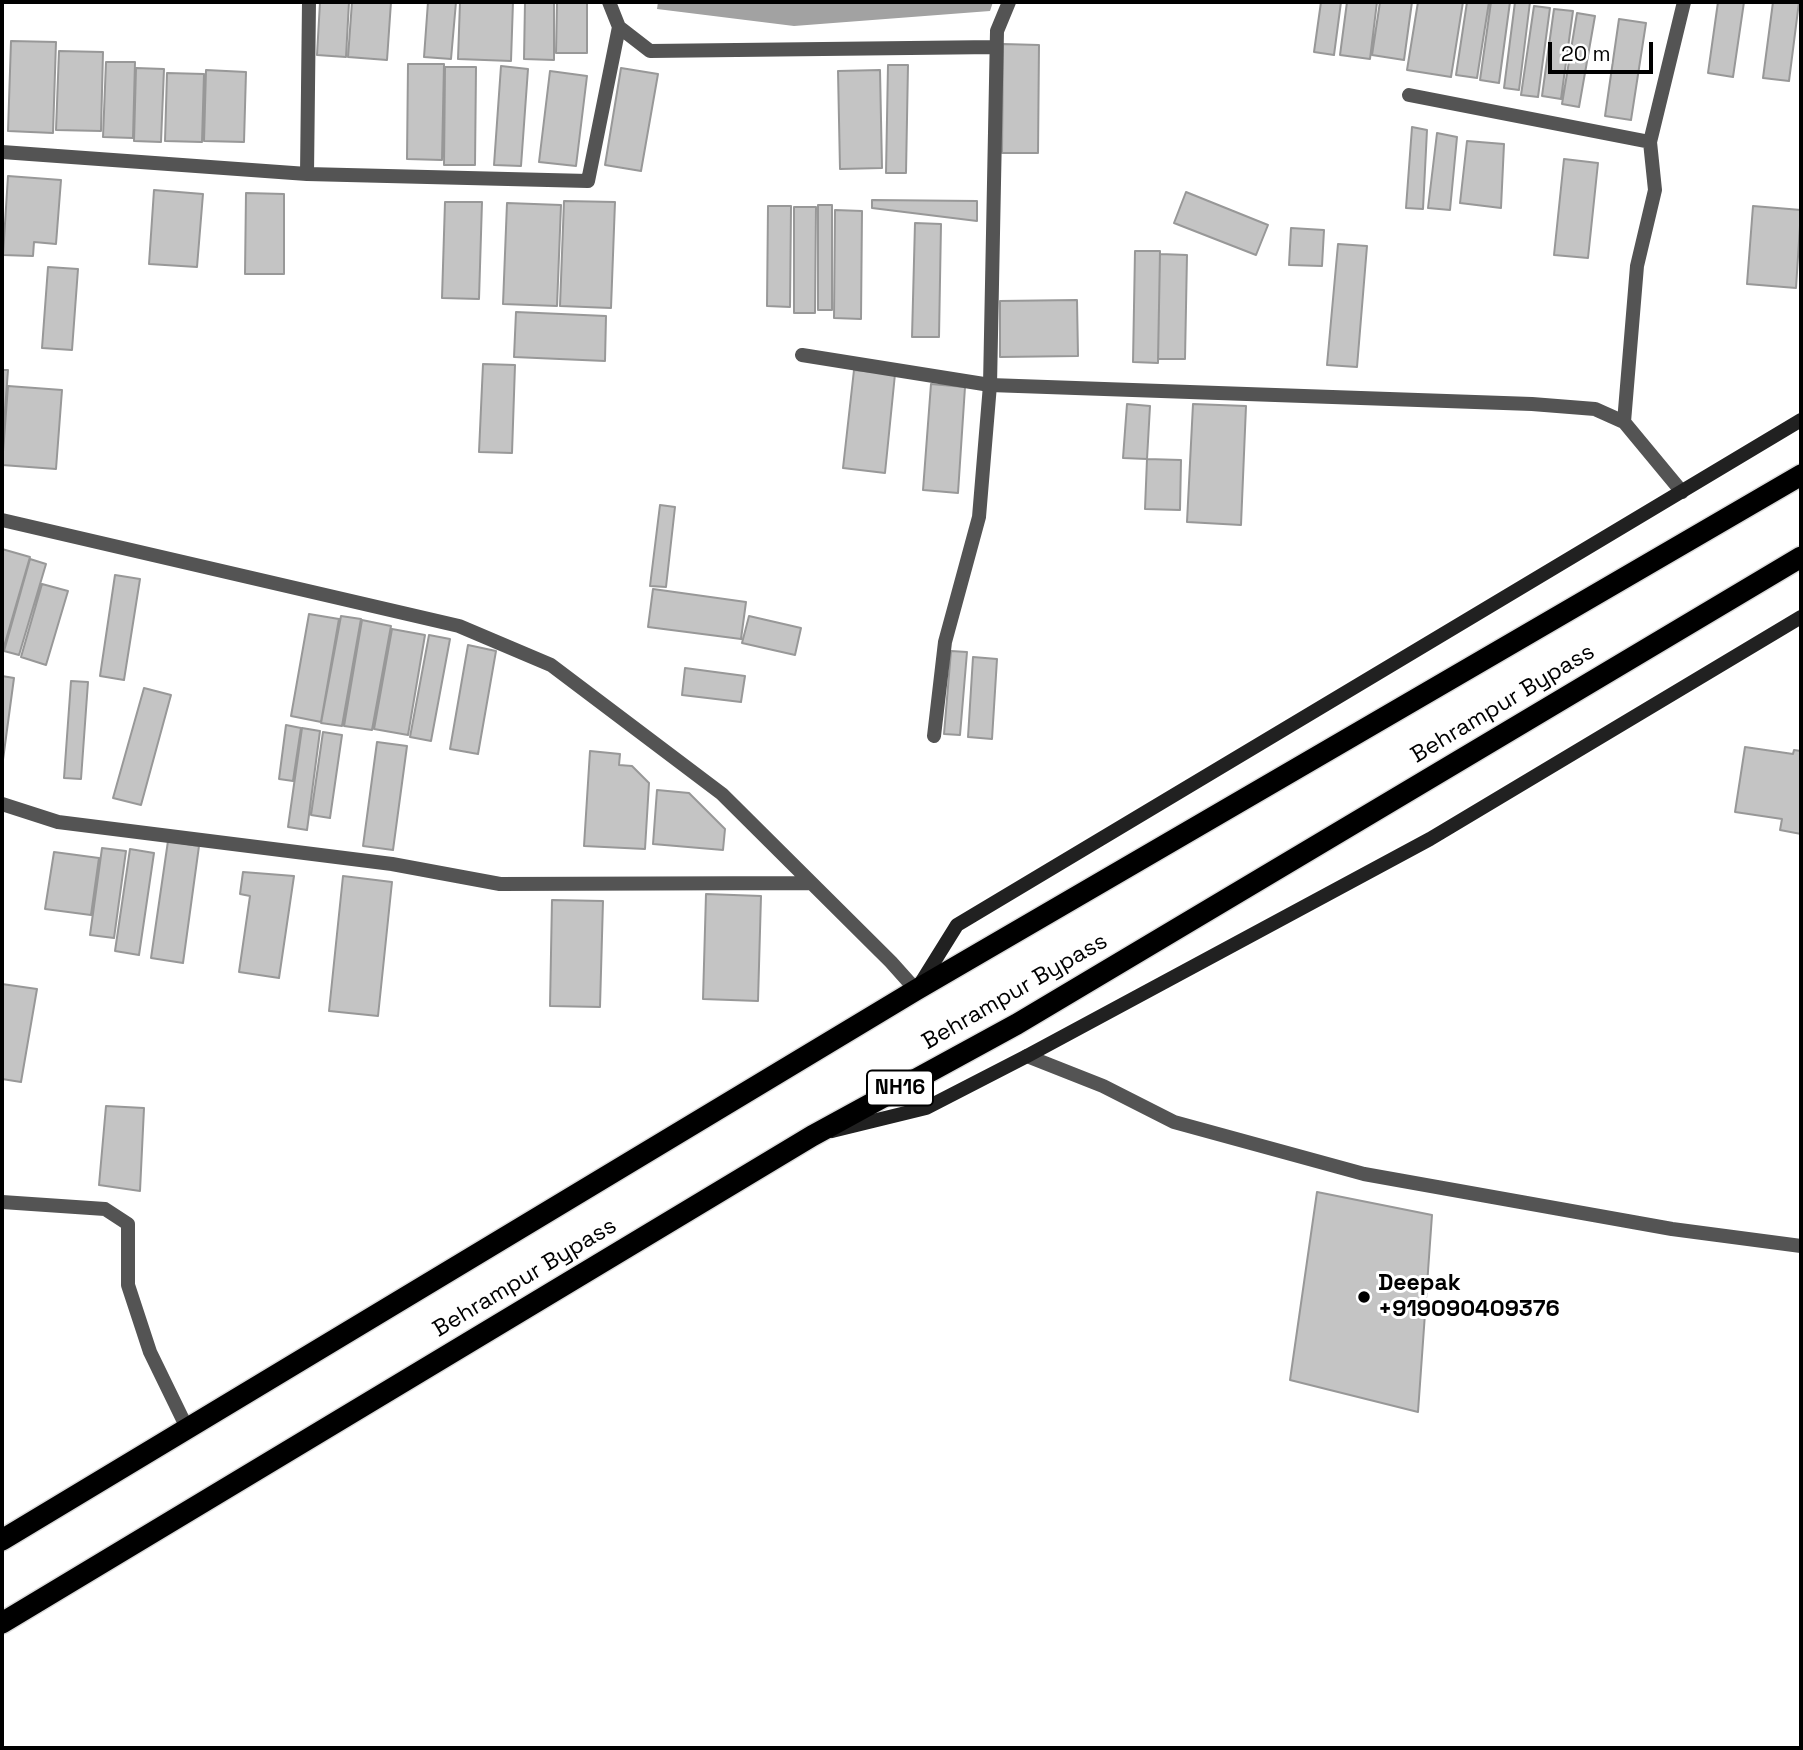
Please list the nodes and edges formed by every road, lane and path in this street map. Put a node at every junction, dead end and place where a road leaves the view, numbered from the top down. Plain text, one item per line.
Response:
1 (309, 2) edge
2 (609, 2) edge
3 (1009, 2) edge
4 (1684, 2) edge
5 (619, 27) junction
6 (996, 47) junction
7 (1409, 95) dead end
8 (1650, 142) junction
9 (2, 152) edge
10 (307, 174) junction
11 (803, 355) dead end
12 (990, 385) junction
13 (1801, 420) edge
14 (1624, 422) junction
15 (1801, 475) edge
16 (1682, 492) junction
17 (2, 520) edge
18 (1801, 557) edge
19 (1801, 617) edge
20 (934, 736) dead end
21 (2, 804) edge
22 (811, 883) junction
23 (916, 990) junction
24 (1027, 1056) junction
25 (812, 1136) junction
26 (2, 1202) edge
27 (1801, 1247) edge
28 (187, 1428) junction
29 (2, 1540) edge
30 (2, 1623) edge

1 - 10 street
2 - 5 street
3 - 6 street
4 - 8 street
5 - 6 street
5 - 10 street
6 - 12 street
7 - 8 street
8 - 14 street
9 - 10 street
11 - 12 street
12 - 14 street
12 - 20 street
13 - 16 street
14 - 16 street
15 - 23 highway, Behrampur Bypass
16 - 23 street
17 - 22 street
18 - 25 highway, Behrampur Bypass / NH16
19 - 24 street
21 - 22 street
22 - 23 street
23 - 28 highway, Behrampur Bypass
24 - 25 street
24 - 27 street
25 - 30 highway, Behrampur Bypass / NH16
26 - 28 street
28 - 29 highway, Behrampur Bypass

